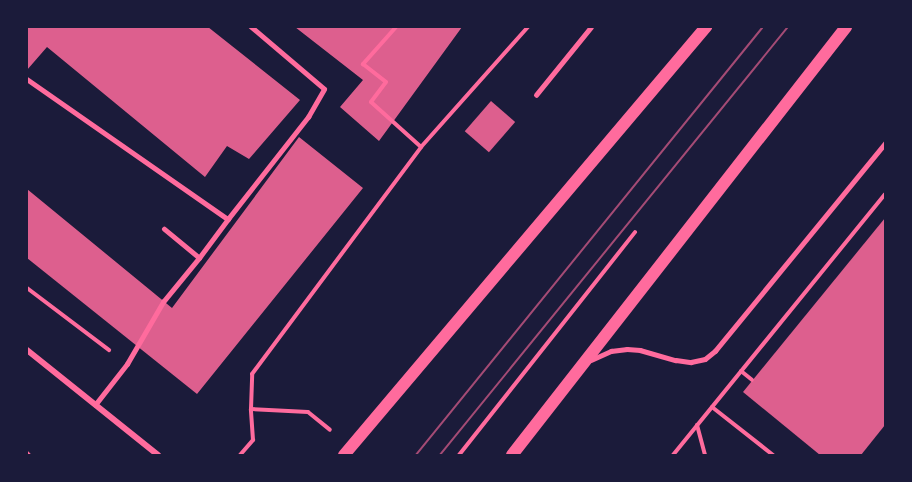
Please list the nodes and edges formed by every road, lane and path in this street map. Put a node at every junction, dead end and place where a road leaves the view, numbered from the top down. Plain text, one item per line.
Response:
1 (251, 27) edge
2 (396, 27) edge
3 (528, 27) edge
4 (591, 27) edge
5 (706, 27) edge
6 (846, 27) edge
7 (27, 79) edge
8 (536, 95) dead end
9 (885, 143) edge
10 (421, 147) junction
11 (885, 194) edge
12 (228, 219) junction
13 (164, 229) dead end
14 (635, 232) dead end
15 (199, 258) junction
16 (27, 288) edge
17 (27, 350) edge
18 (115, 354) dead end
19 (584, 365) junction
20 (741, 371) junction
21 (752, 380) dead end
22 (95, 405) junction
23 (712, 407) junction
24 (250, 409) junction
25 (308, 412) dead end
26 (697, 424) junction
27 (158, 455) edge
28 (240, 455) edge
29 (344, 455) edge
30 (459, 455) edge
31 (512, 455) edge
32 (673, 455) edge
33 (705, 455) edge
34 (773, 455) edge

1 - 12 lane
2 - 10 path
3 - 10 path
4 - 8 lane
5 - 29 main road
6 - 19 main road
7 - 12 lane
9 - 19 lane
10 - 24 path
11 - 20 path
12 - 15 lane
13 - 15 lane
14 - 30 path
15 - 22 lane
16 - 18 path
17 - 22 street
19 - 31 main road
20 - 21 path
20 - 23 path
22 - 27 street
23 - 26 path
23 - 34 path
24 - 25 path
24 - 28 path
26 - 32 path
26 - 33 path

